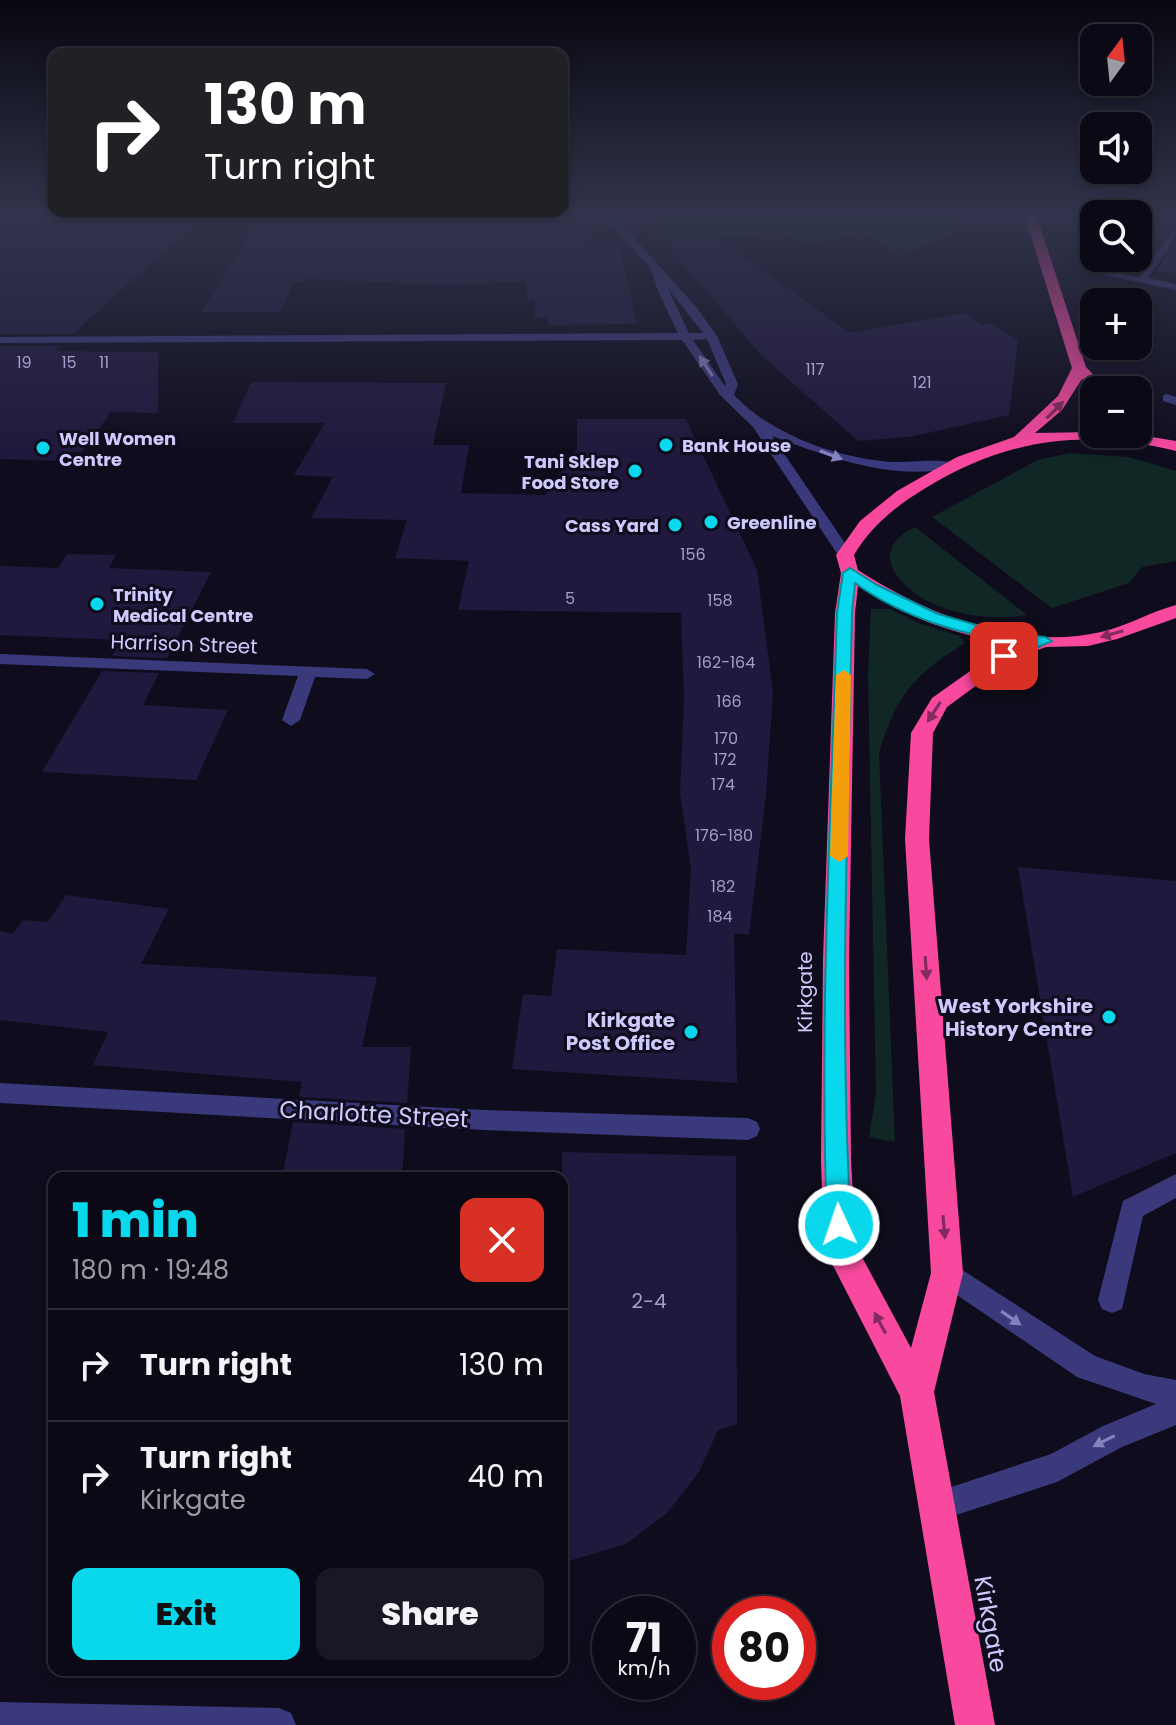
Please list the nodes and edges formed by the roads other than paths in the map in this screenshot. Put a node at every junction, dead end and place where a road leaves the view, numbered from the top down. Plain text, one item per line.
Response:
1 (664, 294) edge
2 (678, 294) edge
3 (1056, 294) edge
4 (687, 336) junction
5 (711, 336) junction
6 (0, 340) edge
7 (1079, 368) junction
8 (1087, 376) edge
9 (728, 394) junction
10 (759, 426) junction
11 (1152, 433) edge
12 (1015, 439) junction
13 (1172, 445) edge
14 (950, 465) junction
15 (847, 564) junction
16 (1176, 611) edge
17 (1045, 641) junction
18 (0, 659) edge
19 (308, 672) junction
20 (367, 674) dead end
21 (291, 720) dead end
22 (0, 1093) edge
23 (748, 1129) dead end
24 (1176, 1185) edge
25 (947, 1273) junction
26 (1112, 1300) dead end
27 (917, 1392) junction
28 (1176, 1394) edge
29 (1176, 1411) edge
30 (935, 1507) junction
31 (0, 1719) edge
32 (279, 1725) edge
33 (975, 1725) edge

1 - 4 street
2 - 5 street
3 - 7 highway
4 - 5 street
4 - 6 street
9 -> 4 street
5 - 9 street
7 - 8 highway
12 -> 7 highway
9 - 10 street
10 -> 14 street
10 - 15 street
11 - 13 highway
12 - 13 highway
12 - 14 highway
14 - 15 highway
15 - 17 highway
27 -> 15 highway, Kirkgate
16 -> 17 highway
17 -> 25 highway, Kirkgate
18 - 19 street, Harrison Street
19 - 20 street, Harrison Street
19 - 21 street
22 - 23 street, Charlotte Street
24 - 26 street
25 - 27 highway, Kirkgate
25 -> 28 street
27 - 30 highway, Kirkgate
29 -> 30 street
30 - 33 highway, Kirkgate
31 - 32 street

